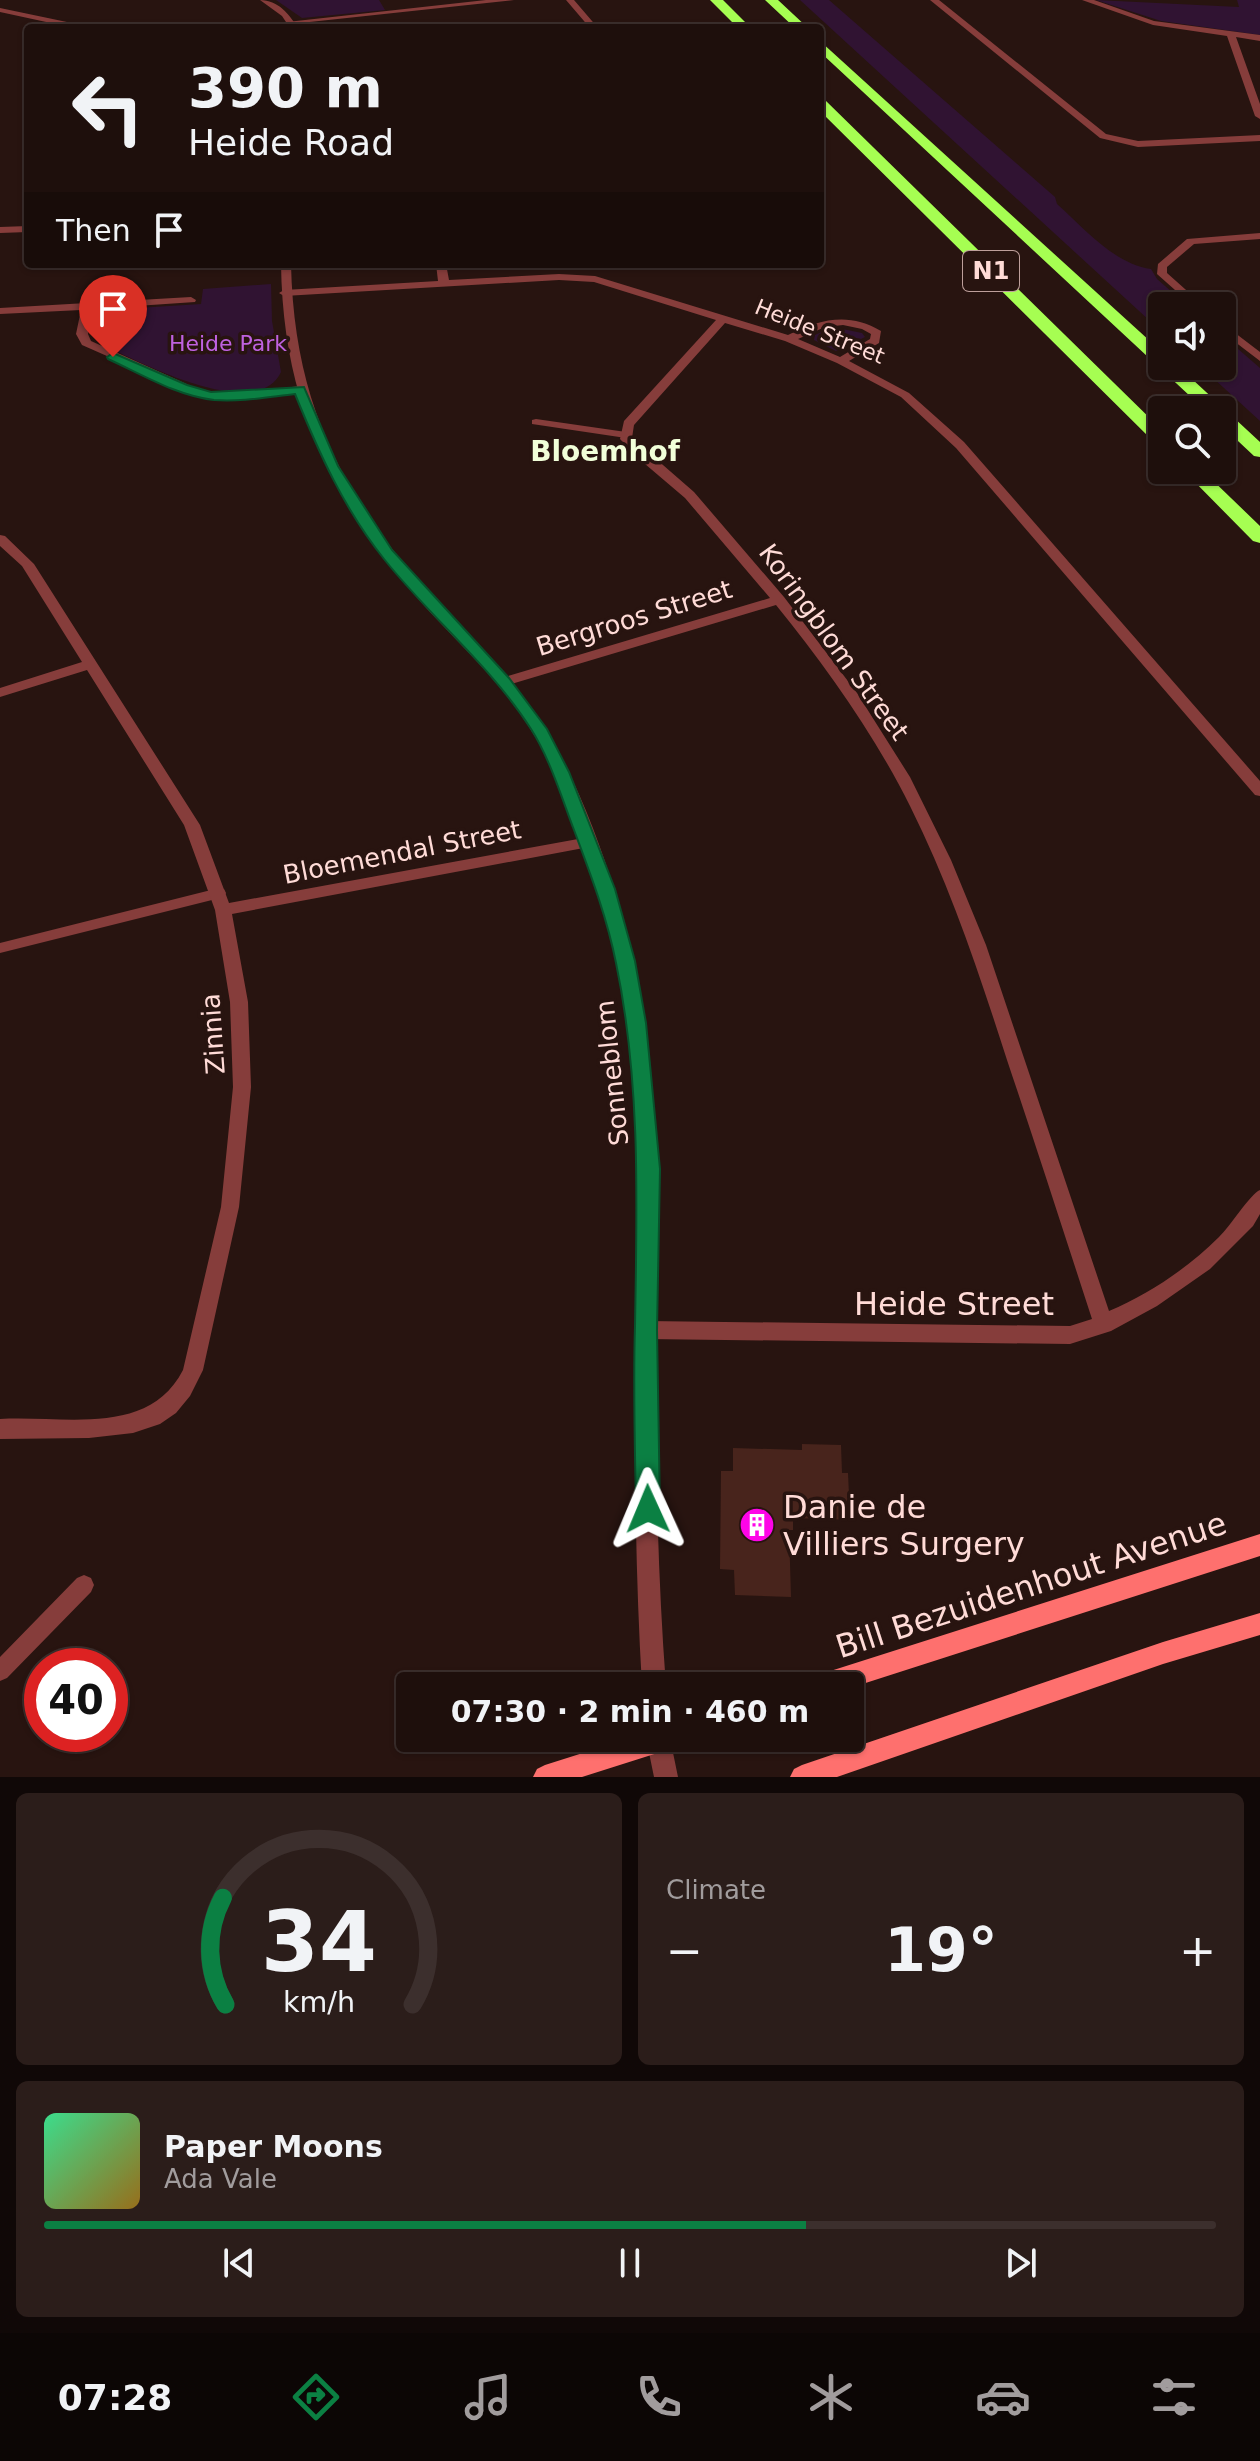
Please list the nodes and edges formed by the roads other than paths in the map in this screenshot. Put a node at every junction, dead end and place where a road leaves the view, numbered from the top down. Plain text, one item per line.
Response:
1 (264, 0) edge
2 (510, 0) edge
3 (570, 0) edge
4 (716, 0) edge
5 (771, 0) edge
6 (785, 0) edge
7 (934, 0) edge
8 (1086, 0) edge
9 (441, 3) edge
10 (0, 10) edge
11 (67, 24) edge
12 (292, 24) edge
13 (304, 24) edge
14 (591, 24) edge
15 (741, 24) edge
16 (798, 24) edge
17 (810, 24) edge
18 (1231, 36) junction
19 (1260, 38) edge
20 (824, 39) edge
21 (824, 49) edge
22 (848, 70) junction
23 (824, 107) edge
24 (1260, 116) edge
25 (1260, 138) edge
26 (24, 229) edge
27 (0, 230) edge
28 (1260, 236) edge
29 (286, 268) edge
30 (442, 268) edge
31 (444, 283) junction
32 (1183, 292) edge
33 (284, 293) junction
34 (191, 300) dead end
35 (87, 306) junction
36 (0, 311) edge
37 (723, 319) junction
38 (1236, 338) edge
39 (789, 339) junction
40 (1148, 348) edge
41 (1260, 358) edge
42 (841, 361) junction
43 (1183, 380) edge
44 (300, 389) junction
45 (1200, 396) edge
46 (536, 422) dead end
47 (1148, 426) edge
48 (1236, 429) edge
49 (626, 435) junction
50 (1260, 452) edge
51 (1206, 484) edge
52 (1260, 537) edge
53 (0, 539) edge
54 (779, 600) junction
55 (91, 664) junction
56 (503, 682) junction
57 (0, 693) edge
58 (1260, 791) edge
59 (589, 842) junction
60 (221, 901) junction
61 (0, 948) edge
62 (1260, 1198) edge
63 (1104, 1325) junction
64 (646, 1330) junction
65 (0, 1429) edge
66 (1260, 1545) edge
67 (84, 1585) dead end
68 (1260, 1624) edge
69 (0, 1671) edge
70 (653, 1672) edge
71 (864, 1672) edge
72 (621, 1752) edge
73 (663, 1752) edge
74 (545, 1777) edge
75 (666, 1777) edge
76 (802, 1777) edge

1 - 12 street
2 - 9 street
3 - 14 street
4 - 15 highway
5 - 16 highway
6 - 17 highway
7 - 25 street
8 - 18 street
9 - 13 street
10 - 11 street
18 - 19 street
18 - 24 street
20 - 22 highway
21 - 22 highway, N1
22 - 40 highway, N1
23 - 47 highway, N1
26 - 27 street
28 - 32 street
29 - 33 street, Sonneblom
30 - 31 street
31 - 33 street, Heide Street
31 - 37 street, Heide Street
33 - 44 street, Sonneblom
34 - 35 street
35 - 36 street
35 - 44 street
37 - 39 street, Heide Street
37 - 49 street
38 - 41 street
39 - 42 street, Heide Street
39 - 42 street
42 - 58 street, Heide Street
43 - 45 highway
44 - 56 street, Sonneblom
46 - 49 lane
48 - 50 highway
49 - 54 street, Koringblom Street
51 - 52 highway
53 - 55 street, Zinnia
54 - 56 street, Bergroos Street
54 - 63 street, Koringblom Street
55 - 57 street
55 - 60 street, Zinnia
56 - 59 street, Sonneblom
59 - 60 street, Bloemendal Street
59 - 64 street, Sonneblom
60 - 61 lane
60 - 65 street, Zinnia
62 - 63 street, Heide Street
63 - 64 street, Heide Street
64 - 70 street, Sonneblom
66 - 71 main road, Bill Bezuidenhout Avenue
67 - 69 lane
68 - 76 main road
72 - 74 main road
73 - 75 street

